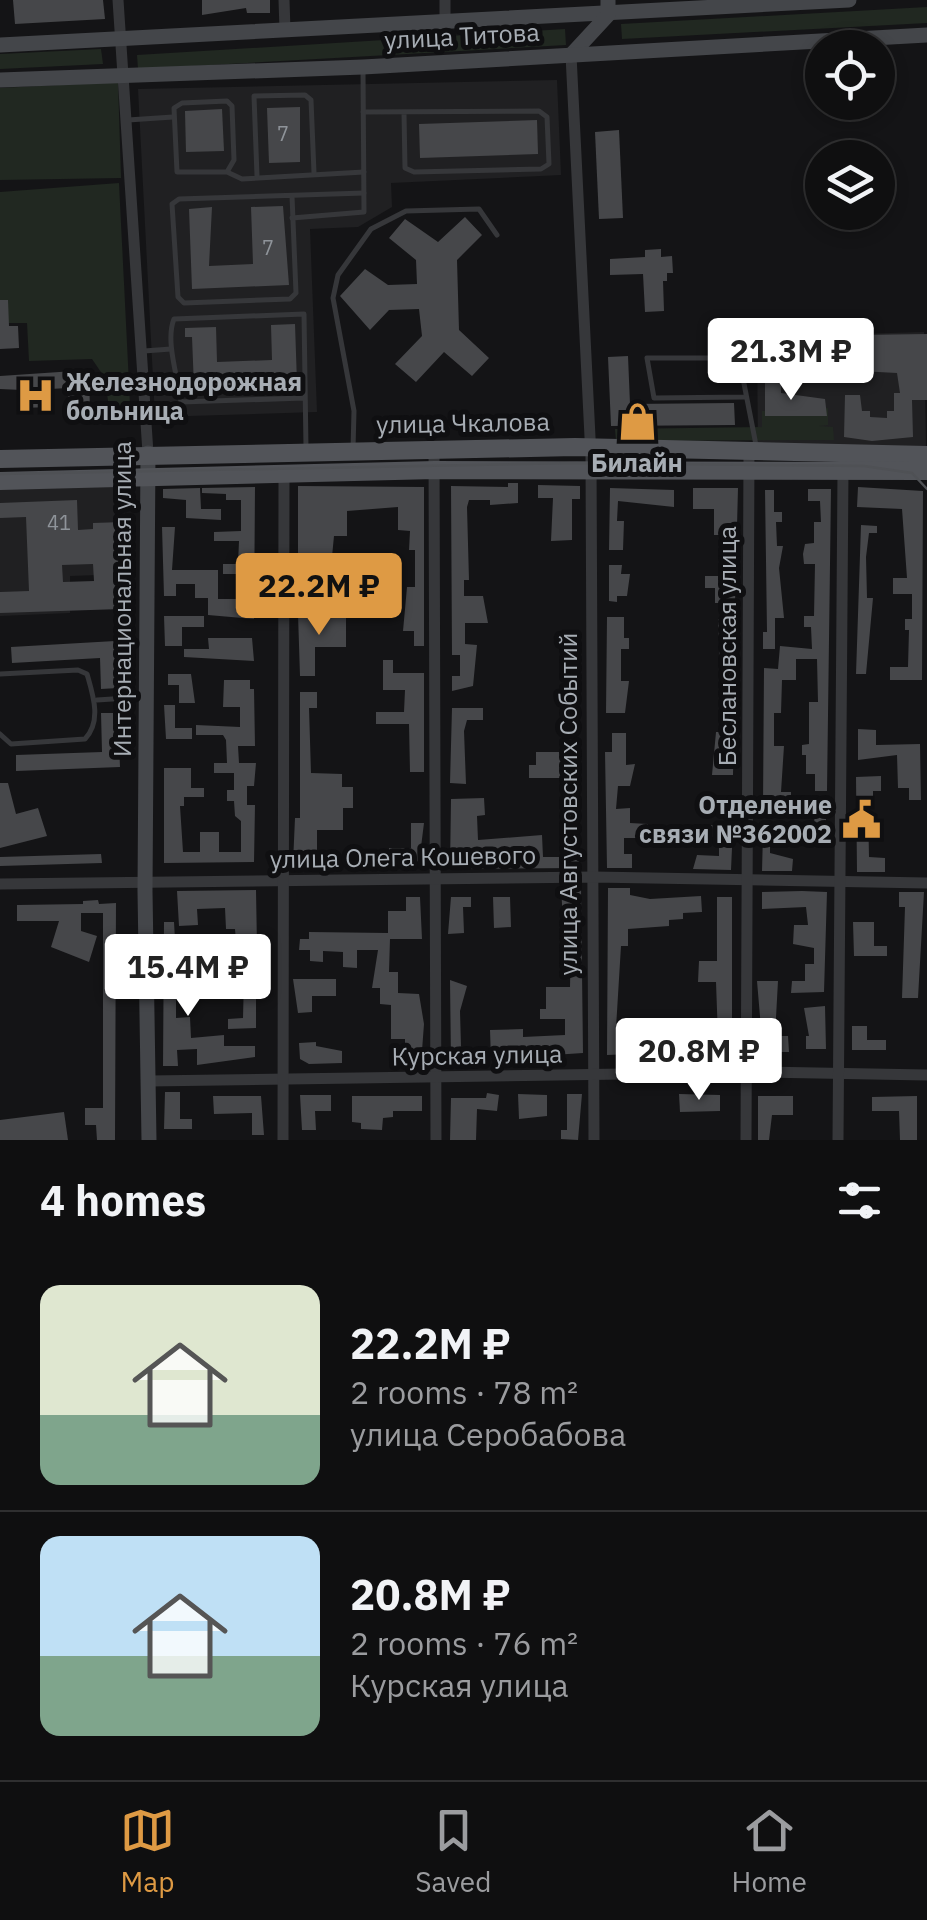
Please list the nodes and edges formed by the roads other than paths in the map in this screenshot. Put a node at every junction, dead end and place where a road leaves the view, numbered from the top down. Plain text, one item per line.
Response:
1 (118, 0) edge
2 (284, 0) edge
3 (445, 0) edge
4 (849, 0) edge
5 (774, 2) edge
6 (608, 8) edge
7 (445, 22) junction
8 (285, 30) junction
9 (927, 35) edge
10 (118, 37) junction
11 (0, 44) edge
12 (571, 55) junction
13 (362, 68) junction
14 (124, 76) junction
15 (0, 80) edge
16 (363, 112) junction
17 (404, 114) junction
18 (173, 117) junction
19 (128, 120) junction
20 (227, 172) junction
21 (364, 172) junction
22 (314, 174) junction
23 (258, 176) junction
24 (364, 194) junction
25 (292, 196) junction
26 (292, 218) junction
27 (497, 235) dead end
28 (171, 349) junction
29 (143, 351) junction
30 (744, 397) junction
31 (304, 398) junction
32 (591, 446) junction
33 (434, 449) junction
34 (353, 450) junction
35 (306, 451) junction
36 (753, 452) junction
37 (148, 453) junction
38 (927, 454) edge
39 (0, 459) edge
40 (591, 468) junction
41 (435, 470) junction
42 (927, 470) edge
43 (843, 471) junction
44 (750, 472) junction
45 (284, 473) junction
46 (148, 474) junction
47 (0, 480) edge
48 (0, 674) edge
49 (146, 697) junction
50 (97, 700) junction
51 (0, 734) edge
52 (594, 877) junction
53 (433, 879) junction
54 (748, 879) junction
55 (145, 880) junction
56 (280, 881) junction
57 (843, 881) junction
58 (927, 883) edge
59 (0, 884) edge
60 (747, 1072) junction
61 (839, 1072) junction
62 (594, 1074) junction
63 (927, 1075) edge
64 (436, 1079) junction
65 (282, 1080) junction
66 (149, 1081) junction
67 (149, 1140) edge
68 (283, 1140) edge
69 (436, 1140) edge
70 (594, 1140) edge
71 (746, 1140) edge
72 (838, 1140) edge

1 - 10 street, Интернациональная улица
2 - 8 street
3 - 7 street
4 - 5 street, улица Титова
5 - 6 street, улица Титова
6 - 7 street, улица Титова
6 - 12 street
7 - 8 street, улица Титова
8 - 10 street, улица Титова
9 - 12 street, улица Титова
10 - 11 street, улица Титова
10 - 14 street, Интернациональная улица
12 - 13 street, улица Титова
12 - 32 street
13 - 14 street, улица Титова
13 - 16 lane
14 - 15 street, улица Титова
14 - 19 street, Интернациональная улица
16 - 17 lane
16 - 21 lane
17 - 17 lane
18 - 19 lane
18 - 20 lane
18 - 20 lane
19 - 29 street, Интернациональная улица
20 - 23 lane
21 - 22 lane
21 - 24 lane
22 - 23 lane
22 - 23 lane
24 - 25 lane
24 - 26 lane
25 - 26 lane
25 - 26 lane
27 - 34 lane
28 - 29 lane
28 - 31 lane
28 - 31 lane
29 - 37 street, Интернациональная улица
30 - 30 lane
30 - 36 lane
31 - 35 lane
32 - 33 main road, улица Чкалова
32 - 36 main road, улица Чкалова
32 - 40 street
33 - 34 main road, улица Чкалова
33 - 41 street
34 - 35 main road, улица Чкалова
35 - 37 main road, улица Чкалова
36 - 38 main road, улица Чкалова
36 - 44 street, Беслановская улица
37 - 39 main road, улица Чкалова
37 - 46 street, Интернациональная улица
40 - 41 main road, улица Чкалова
40 - 44 main road, улица Чкалова
40 - 52 street, улица Августовских Событий
41 - 45 main road, улица Чкалова
41 - 53 street
42 - 43 main road, улица Чкалова
43 - 44 main road, улица Чкалова
43 - 57 street
44 - 54 street, Беслановская улица
45 - 46 main road, улица Чкалова
45 - 56 street
46 - 47 main road, улица Чкалова
46 - 49 street, Интернациональная улица
48 - 50 lane
49 - 50 lane
49 - 55 street, Интернациональная улица
50 - 51 lane
52 - 53 street, улица Олега Кошевого
52 - 54 street, улица Олега Кошевого
52 - 62 street, улица Августовских Событий
53 - 56 street, улица Олега Кошевого
53 - 64 street
54 - 57 street, улица Олега Кошевого
54 - 60 street, Беслановская улица
55 - 56 street, улица Олега Кошевого
55 - 59 street, улица Олега Кошевого
55 - 66 street, Интернациональная улица
56 - 65 street
57 - 58 street, улица Олега Кошевого
57 - 61 street
60 - 61 street, Курская улица
60 - 62 street, Курская улица
60 - 71 street, Беслановская улица
61 - 63 street, Курская улица
61 - 72 street
62 - 64 street, Курская улица
62 - 70 street, улица Августовских Событий
64 - 65 street, Курская улица
64 - 69 street
65 - 66 street, Курская улица
65 - 68 street
66 - 67 street, Интернациональная улица

